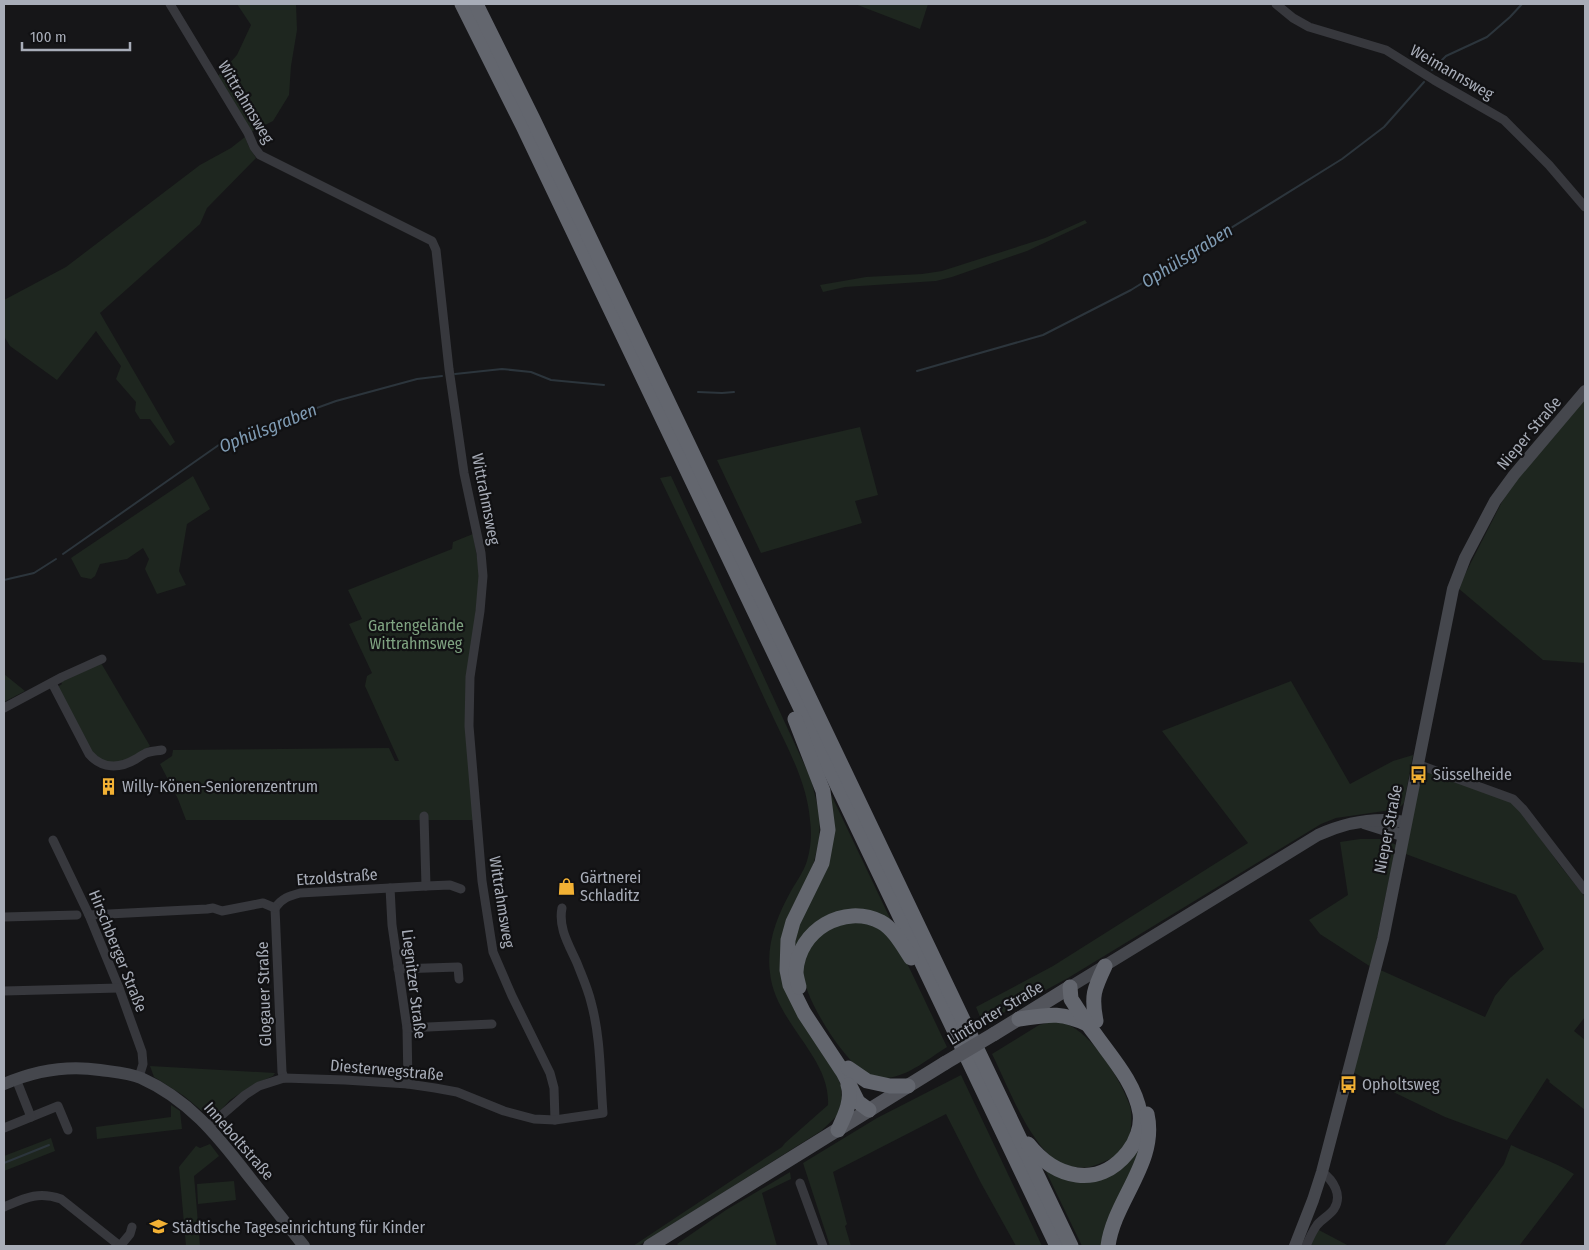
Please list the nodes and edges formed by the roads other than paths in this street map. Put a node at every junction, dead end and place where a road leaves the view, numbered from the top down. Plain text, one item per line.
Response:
1 (170, 4) edge
2 (462, 4) edge
3 (476, 4) edge
4 (1276, 4) edge
5 (1585, 207) edge
6 (1585, 391) edge
7 (748, 599) junction
8 (102, 659) dead end
9 (52, 683) junction
10 (4, 708) edge
11 (162, 750) dead end
12 (1417, 764) junction
13 (424, 816) dead end
14 (1363, 822) junction
15 (1405, 822) junction
16 (1402, 835) junction
17 (53, 840) dead end
18 (426, 886) junction
19 (390, 888) junction
20 (461, 889) dead end
21 (1585, 890) edge
22 (275, 908) junction
23 (562, 908) dead end
24 (77, 915) dead end
25 (88, 915) junction
26 (4, 917) edge
27 (1105, 966) junction
28 (398, 969) junction
29 (459, 979) dead end
30 (1070, 987) junction
31 (120, 988) junction
32 (4, 991) edge
33 (1019, 1019) junction
34 (950, 1023) junction
35 (1092, 1023) junction
36 (492, 1024) dead end
37 (407, 1028) junction
38 (845, 1070) junction
39 (140, 1077) junction
40 (284, 1078) junction
41 (10, 1082) edge
42 (408, 1084) junction
43 (908, 1086) junction
44 (869, 1110) junction
45 (31, 1116) junction
46 (555, 1120) junction
47 (1012, 1123) junction
48 (209, 1126) junction
49 (4, 1128) edge
50 (68, 1130) dead end
51 (838, 1130) junction
52 (1322, 1172) junction
53 (800, 1183) dead end
54 (4, 1207) edge
55 (132, 1227) dead end
56 (120, 1246) edge
57 (304, 1246) edge
58 (650, 1246) edge
59 (823, 1246) edge
60 (1057, 1246) edge
61 (1071, 1246) edge
62 (1108, 1246) edge
63 (1295, 1246) edge
64 (1306, 1246) edge

1 - 46 street, Wittrahmsweg
2 - 7 highway
3 - 47 highway
4 - 5 street, Weimannsweg
6 - 12 main road, Nieper Straße
7 - 34 highway
7 - 38 highway
8 - 9 street
9 - 10 street
9 - 11 street
12 - 15 main road, Nieper Straße
12 - 21 street
13 - 18 street
14 - 15 main road, Lintforter Straße
14 - 16 main road, Lintforter Straße
14 - 27 main road, Lintforter Straße
15 - 16 main road, Nieper Straße
16 - 52 main road, Nieper Straße
17 - 25 street, Hirschberger Straße
18 - 19 street, Etzoldstraße
18 - 20 street, Etzoldstraße
19 - 22 street, Etzoldstraße
19 - 28 street, Liegnitzer Straße
22 - 25 street
22 - 40 street, Glogauer Straße
23 - 46 street, Diesterwegstraße
24 - 26 street
25 - 31 street, Hirschberger Straße
27 - 30 main road, Lintforter Straße
27 - 35 highway
28 - 29 street
28 - 37 street, Liegnitzer Straße
30 - 33 main road, Lintforter Straße
30 - 35 highway
31 - 32 street
31 - 39 street, Hirschberger Straße
33 - 35 highway
33 - 43 main road, Lintforter Straße, bridge
34 - 38 highway
34 - 60 highway
35 - 47 highway
35 - 62 highway
36 - 37 street
37 - 42 street, Liegnitzer Straße
38 - 43 highway
38 - 44 highway
38 - 51 highway
39 - 41 main road, Inneboltstraße
39 - 48 main road, Inneboltstraße
40 - 42 street, Diesterwegstraße
40 - 48 street, Diesterwegstraße
41 - 45 street, Inneboltstraße
42 - 46 street, Diesterwegstraße
43 - 44 main road, Lintforter Straße
44 - 51 main road, Lintforter Straße
45 - 49 street
45 - 50 street
47 - 61 highway
48 - 57 main road, Inneboltstraße
51 - 58 main road, Lintforter Straße
52 - 63 main road, Nieper Straße
52 - 64 street
53 - 59 street
54 - 56 street
55 - 56 street

